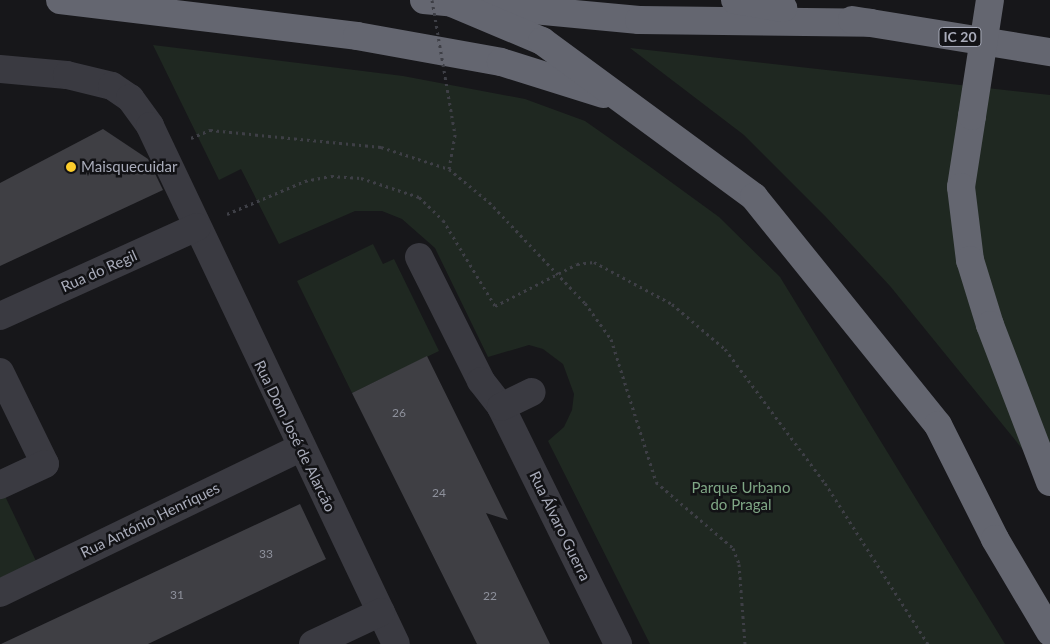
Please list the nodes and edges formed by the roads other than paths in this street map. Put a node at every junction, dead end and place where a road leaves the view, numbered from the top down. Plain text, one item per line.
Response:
1 (60, 0) edge
2 (424, 0) edge
3 (735, 0) edge
4 (990, 0) edge
5 (442, 2) edge
6 (870, 23) junction
7 (1050, 52) edge
8 (0, 69) edge
9 (628, 102) junction
10 (197, 227) junction
11 (419, 257) dead end
12 (0, 316) edge
13 (0, 372) edge
14 (532, 392) dead end
15 (501, 407) junction
16 (300, 448) junction
17 (1050, 482) edge
18 (0, 485) edge
19 (0, 593) edge
20 (381, 612) junction
21 (1050, 632) edge
22 (313, 644) edge
23 (396, 644) edge
24 (618, 644) edge

1 - 9 highway
2 - 5 highway
3 - 6 highway, IC 20
4 - 17 highway, bridge
5 - 6 highway
5 - 9 highway
6 - 7 highway, IC 20
8 - 10 street, Rua Dom José de Alarcão
9 - 21 highway
10 - 12 street, Rua do Regil
10 - 16 street, Rua Dom José de Alarcão
11 - 15 street, Rua Álvaro Guerra
13 - 18 street
14 - 15 street
15 - 24 street, Rua Álvaro Guerra
16 - 19 street, Rua António Henriques
16 - 20 street, Rua Dom José de Alarcão
20 - 22 street
20 - 23 street, Rua Dom José de Alarcão

